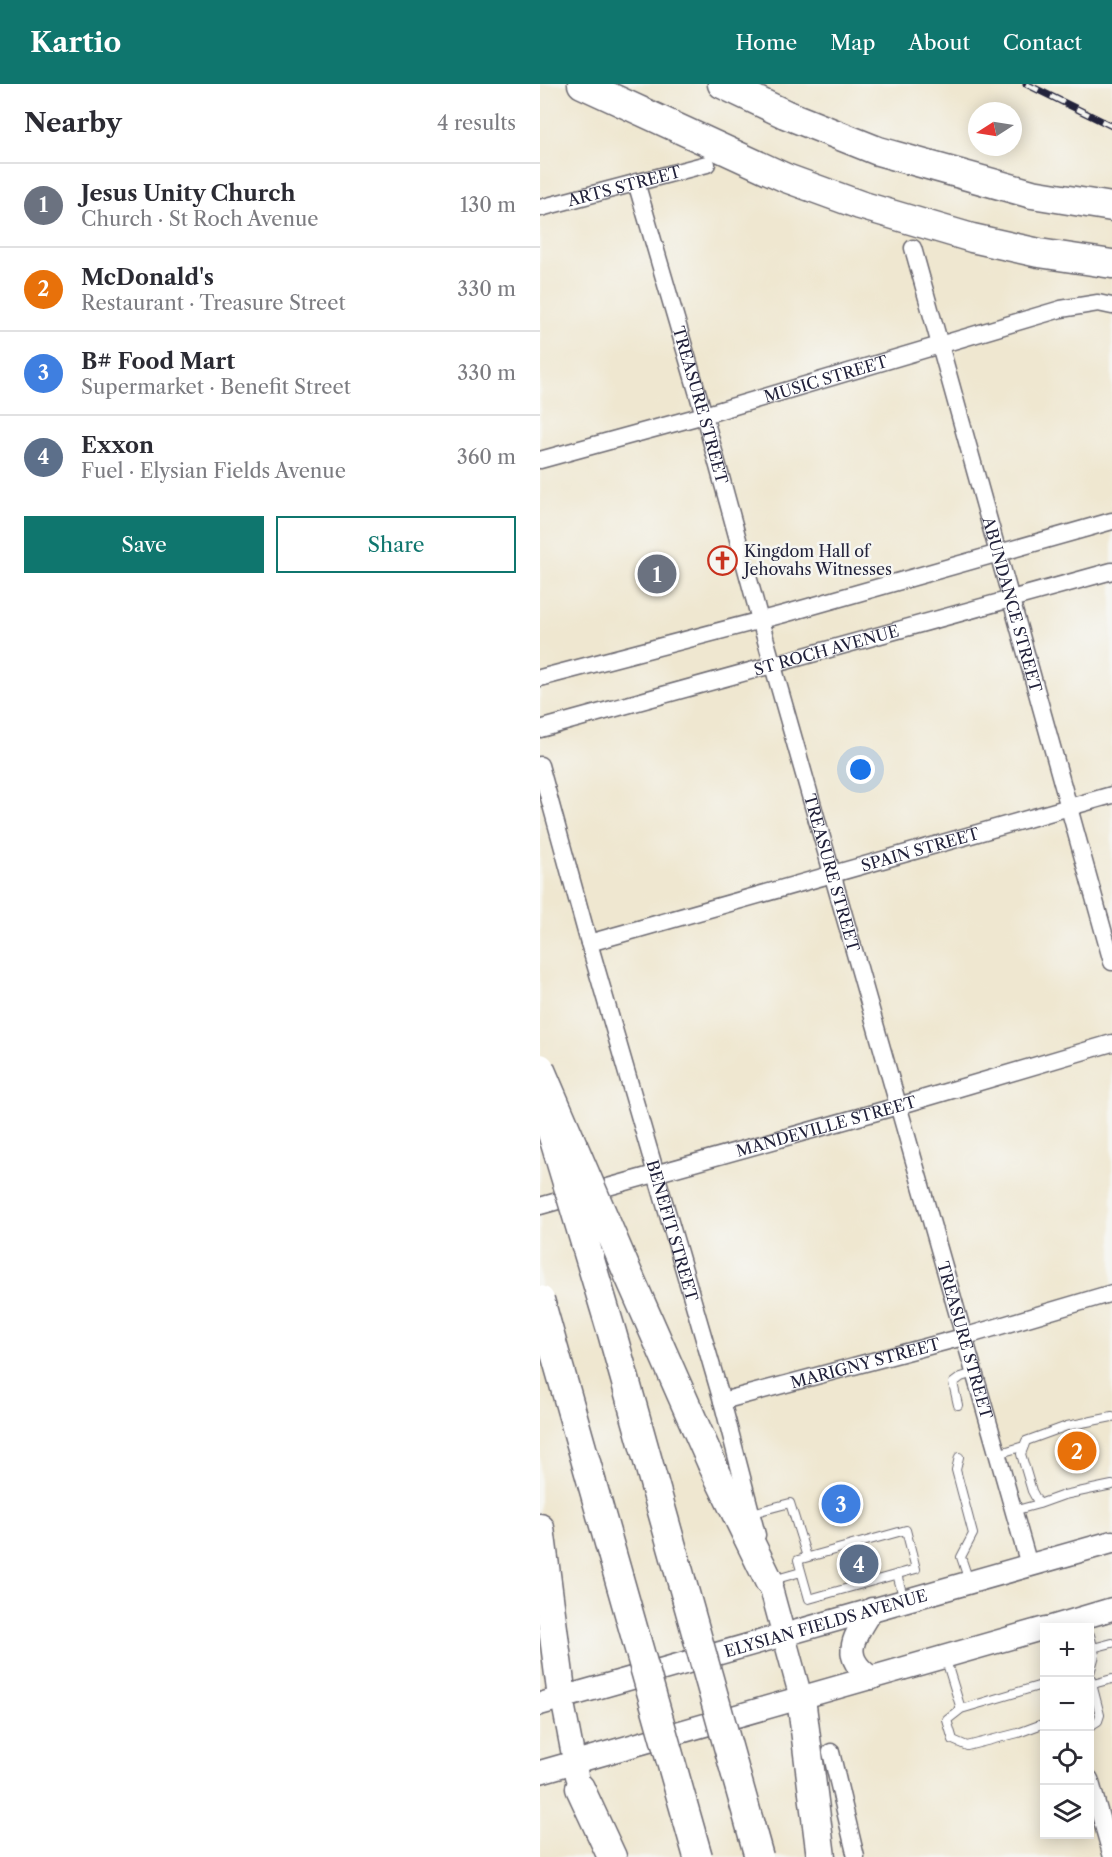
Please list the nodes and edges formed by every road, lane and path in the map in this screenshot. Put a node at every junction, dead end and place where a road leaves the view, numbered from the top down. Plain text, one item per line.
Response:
1 (582, 84) edge
2 (722, 84) edge
3 (707, 164) dead end
4 (636, 182) junction
5 (1112, 207) edge
6 (540, 208) edge
7 (913, 248) dead end
8 (1112, 264) edge
9 (1112, 306) edge
10 (940, 344) junction
11 (704, 415) junction
12 (540, 460) edge
13 (1112, 521) edge
14 (998, 554) junction
15 (1112, 570) edge
16 (1010, 599) junction
17 (760, 620) junction
18 (772, 665) junction
19 (540, 678) edge
20 (540, 729) edge
21 (540, 765) edge
22 (1112, 795) edge
23 (1069, 808) junction
24 (832, 873) junction
25 (589, 943) junction
26 (1112, 962) edge
27 (1112, 1043) edge
28 (540, 1068) edge
29 (540, 1093) edge
30 (898, 1106) junction
31 (655, 1173) junction
32 (540, 1206) edge
33 (1112, 1293) edge
34 (540, 1300) edge
35 (963, 1337) junction
36 (974, 1373) junction
37 (722, 1401) junction
38 (958, 1405) dead end
39 (1112, 1417) edge
40 (1024, 1446) junction
41 (997, 1454) junction
42 (959, 1457) dead end
43 (1112, 1485) edge
44 (1039, 1504) junction
45 (1013, 1511) junction
46 (752, 1513) junction
47 (541, 1532) edge
48 (1112, 1542) edge
49 (807, 1557) junction
50 (1029, 1565) junction
51 (801, 1572) junction
52 (897, 1574) junction
53 (770, 1581) junction
54 (969, 1582) junction
55 (904, 1600) junction
56 (872, 1609) junction
57 (1112, 1609) edge
58 (1091, 1623) edge
59 (1040, 1630) edge
60 (784, 1634) junction
61 (1112, 1643) edge
62 (1094, 1648) edge
63 (945, 1657) junction
64 (872, 1678) junction
65 (1094, 1678) edge
66 (1112, 1679) edge
67 (1040, 1685) edge
68 (1094, 1690) edge
69 (801, 1698) junction
70 (551, 1701) edge
71 (961, 1708) junction
72 (1094, 1723) edge
73 (1040, 1725) edge
74 (831, 1752) dead end
75 (540, 1772) edge
76 (577, 1775) junction
77 (1091, 1785) edge
78 (597, 1857) edge
79 (612, 1857) edge
80 (698, 1857) edge
81 (759, 1857) edge
82 (821, 1857) edge
83 (856, 1857) edge
84 (1112, 1857) edge

1 - 8 highway
2 - 5 highway
3 - 4 street, ARTS STREET
4 - 6 street, ARTS STREET
4 - 11 street, TREASURE STREET
7 - 10 street, ABUNDANCE STREET
9 - 10 street, MUSIC STREET
10 - 11 street, MUSIC STREET
10 - 14 street, ABUNDANCE STREET
11 - 12 street, MUSIC STREET
11 - 17 street, TREASURE STREET
13 - 14 street
14 - 16 street, ABUNDANCE STREET
14 - 17 street
15 - 16 street, ST ROCH AVENUE
16 - 18 street, ST ROCH AVENUE
16 - 23 street, ABUNDANCE STREET
17 - 18 street, TREASURE STREET
17 - 19 street
18 - 20 street, ST ROCH AVENUE
18 - 24 street, TREASURE STREET
21 - 25 street, BENEFIT STREET
22 - 23 street, SPAIN STREET
23 - 24 street, SPAIN STREET
23 - 26 street, ABUNDANCE STREET
24 - 25 street, SPAIN STREET
24 - 30 street, TREASURE STREET
25 - 31 street, BENEFIT STREET
27 - 30 street, MANDEVILLE STREET
28 - 53 highway, bridge
29 - 81 highway, bridge
30 - 31 street, MANDEVILLE STREET
30 - 35 street, TREASURE STREET
31 - 32 street, MANDEVILLE STREET
31 - 37 street, BENEFIT STREET
33 - 35 street, MARIGNY STREET
34 - 80 highway, bridge
35 - 36 street, TREASURE STREET
35 - 37 street, MARIGNY STREET
36 - 38 lane
36 - 41 street, TREASURE STREET
37 - 46 street, BENEFIT STREET
39 - 40 lane
40 - 41 lane
40 - 44 lane
41 - 45 street, TREASURE STREET
42 - 54 lane
43 - 44 lane
44 - 45 lane
45 - 50 street, TREASURE STREET
46 - 49 lane
46 - 53 street, BENEFIT STREET
47 - 70 highway
48 - 50 main road, ELYSIAN FIELDS AVENUE
49 - 51 lane
49 - 52 lane
50 - 54 main road, ELYSIAN FIELDS AVENUE
51 - 52 lane
51 - 53 lane
52 - 55 lane
53 - 60 main road, BENEFIT STREET
54 - 55 main road, ELYSIAN FIELDS AVENUE
55 - 56 main road, ELYSIAN FIELDS AVENUE
56 - 60 main road, ELYSIAN FIELDS AVENUE
56 - 64 main road
57 - 58 main road
59 - 63 main road
60 - 69 main road, BENEFIT STREET
60 - 70 main road, ELYSIAN FIELDS AVENUE
61 - 62 lane
63 - 64 main road
63 - 71 lane
64 - 69 main road
65 - 66 lane
67 - 71 lane
68 - 72 lane
69 - 76 main road
69 - 82 highway
70 - 76 main road
71 - 73 lane
74 - 83 street
75 - 76 main road
76 - 78 street
76 - 79 highway
77 - 84 street

